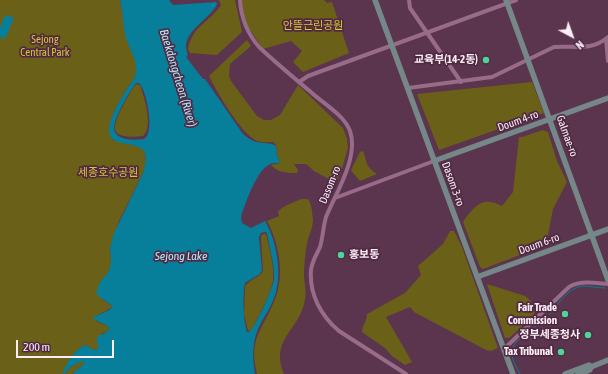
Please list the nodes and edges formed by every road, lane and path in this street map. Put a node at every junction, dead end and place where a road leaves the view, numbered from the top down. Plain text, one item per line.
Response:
1 (240, 0) edge
2 (376, 0) edge
3 (409, 0) edge
4 (516, 0) edge
5 (506, 2) edge
6 (428, 32) junction
7 (607, 38) edge
8 (392, 46) junction
9 (527, 60) junction
10 (608, 61) edge
11 (299, 82) junction
12 (462, 82) junction
13 (408, 88) junction
14 (608, 98) edge
15 (550, 120) junction
16 (434, 162) junction
17 (335, 198) junction
18 (608, 229) edge
19 (592, 235) junction
20 (477, 277) junction
21 (608, 280) edge
22 (608, 284) edge
23 (504, 349) junction
24 (608, 360) edge
25 (577, 373) edge
26 (406, 374) edge
27 (513, 374) edge
28 (565, 374) edge

1 - 11 street, Dasom-ro
2 - 8 street, Dasom 3-ro
3 - 6 street
4 - 5 street
5 - 6 street
5 - 9 street, Galmae-ro
6 - 8 street
6 - 12 street
7 - 9 street
7 - 10 street
8 - 11 street
8 - 13 street, Dasom 3-ro
9 - 12 street
9 - 15 street, Galmae-ro
11 - 17 street, Dasom-ro
12 - 13 street
13 - 16 street, Dasom 3-ro
14 - 15 street, Doum 4-ro
15 - 16 street, Doum 4-ro
15 - 19 street, Galmae-ro
16 - 17 street
16 - 20 street, Dasom 3-ro
17 - 26 street, Dasom-ro
18 - 19 street, Doum 6-ro
19 - 20 street, Doum 6-ro
19 - 21 street, Galmae-ro
20 - 23 street, Dasom 3-ro
22 - 23 street
23 - 27 street, Dasom 3-ro
24 - 25 street
25 - 28 street

